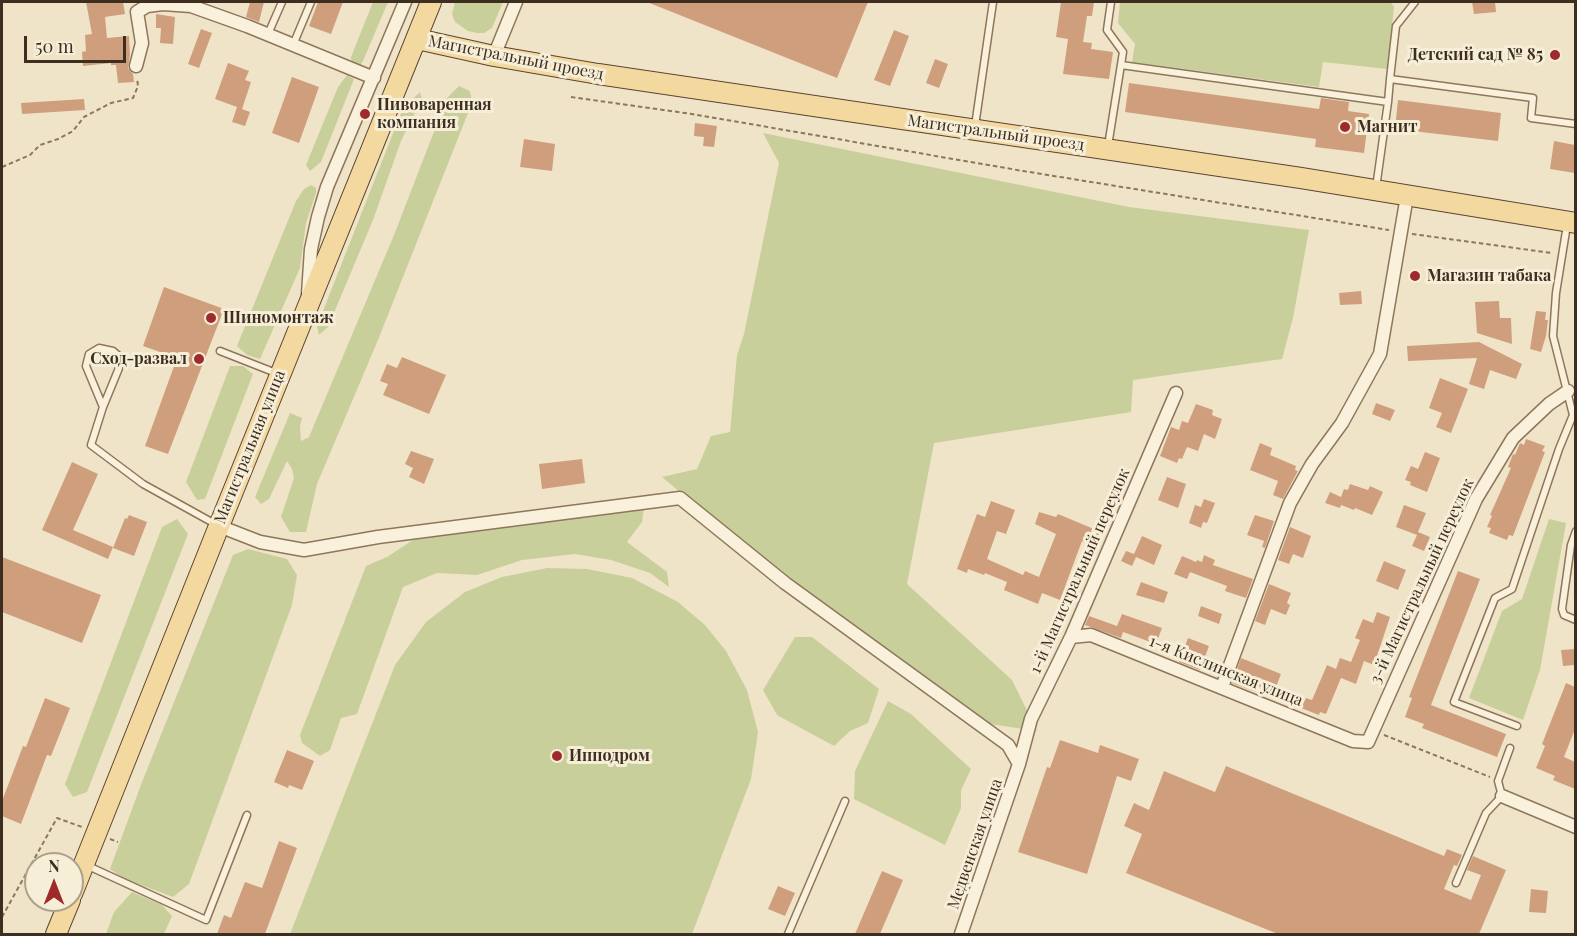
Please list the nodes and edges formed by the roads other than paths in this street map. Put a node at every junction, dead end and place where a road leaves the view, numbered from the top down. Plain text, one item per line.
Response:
1 (282, 2) edge
2 (310, 2) edge
3 (405, 2) edge
4 (432, 2) edge
5 (516, 2) edge
6 (993, 2) edge
7 (1111, 2) edge
8 (1415, 2) edge
9 (146, 4) edge
10 (191, 4) edge
11 (267, 34) junction
12 (417, 39) junction
13 (294, 45) junction
14 (494, 57) junction
15 (1121, 65) junction
16 (136, 66) road end
17 (374, 78) junction
18 (1390, 80) junction
19 (1388, 102) junction
20 (1575, 124) edge
21 (975, 129) junction
22 (1108, 149) junction
23 (1376, 191) junction
24 (1407, 196) junction
25 (1571, 222) edge
26 (307, 308) junction
27 (220, 351) dead end
28 (280, 375) junction
29 (1568, 391) junction
30 (1176, 393) dead end
31 (103, 407) junction
32 (1574, 416) edge
33 (219, 526) junction
34 (1575, 531) edge
35 (1575, 620) edge
36 (1071, 638) junction
37 (1222, 687) junction
38 (1517, 726) dead end
39 (1370, 736) joint
40 (1510, 748) dead end
41 (1020, 764) junction
42 (1502, 796) junction
43 (845, 801) dead end
44 (247, 815) dead end
45 (1575, 827) edge
46 (84, 864) joint
47 (1456, 883) dead end
48 (65, 912) edge
49 (56, 934) edge
50 (789, 934) edge
51 (962, 934) edge

1 - 11 lane
2 - 13 lane
3 - 17 street
4 - 12 main road, Магистральная улица
5 - 14 street
6 - 21 lane
7 - 15 lane
8 - 18 lane
9 - 10 street
9 - 16 street
10 - 11 street
11 - 13 street
12 - 14 main road, Магистральный проезд
12 - 26 main road, Магистральная улица
13 - 17 street
14 - 21 main road, Магистральный проезд
15 - 19 lane
15 - 22 lane
17 - 26 street
18 - 19 lane
18 - 20 lane
19 - 23 lane
21 - 22 main road, Магистральный проезд
22 - 23 main road, Магистральный проезд
23 - 24 main road, Магистральный проезд
24 - 25 main road, Магистральный проезд
24 - 37 street
25 - 29 lane
26 - 28 main road, Магистральная улица
27 - 28 lane
28 - 33 main road, Магистральная улица
29 - 32 lane
29 - 39 street, 3-й Магистральный переулок
30 - 36 street, 1-й Магистральный переулок
31 - 31 lane
31 - 33 lane
32 - 38 lane
33 - 41 street
33 - 46 main road, Магистральная улица
34 - 35 lane
36 - 37 street, 1-я Кислинская улица
36 - 41 street, 1-й Магистральный переулок
37 - 39 street, 1-я Кислинская улица
40 - 42 lane
41 - 51 street, Медвенская улица
42 - 45 street
42 - 47 lane
43 - 50 lane
44 - 46 lane
48 - 49 main road

